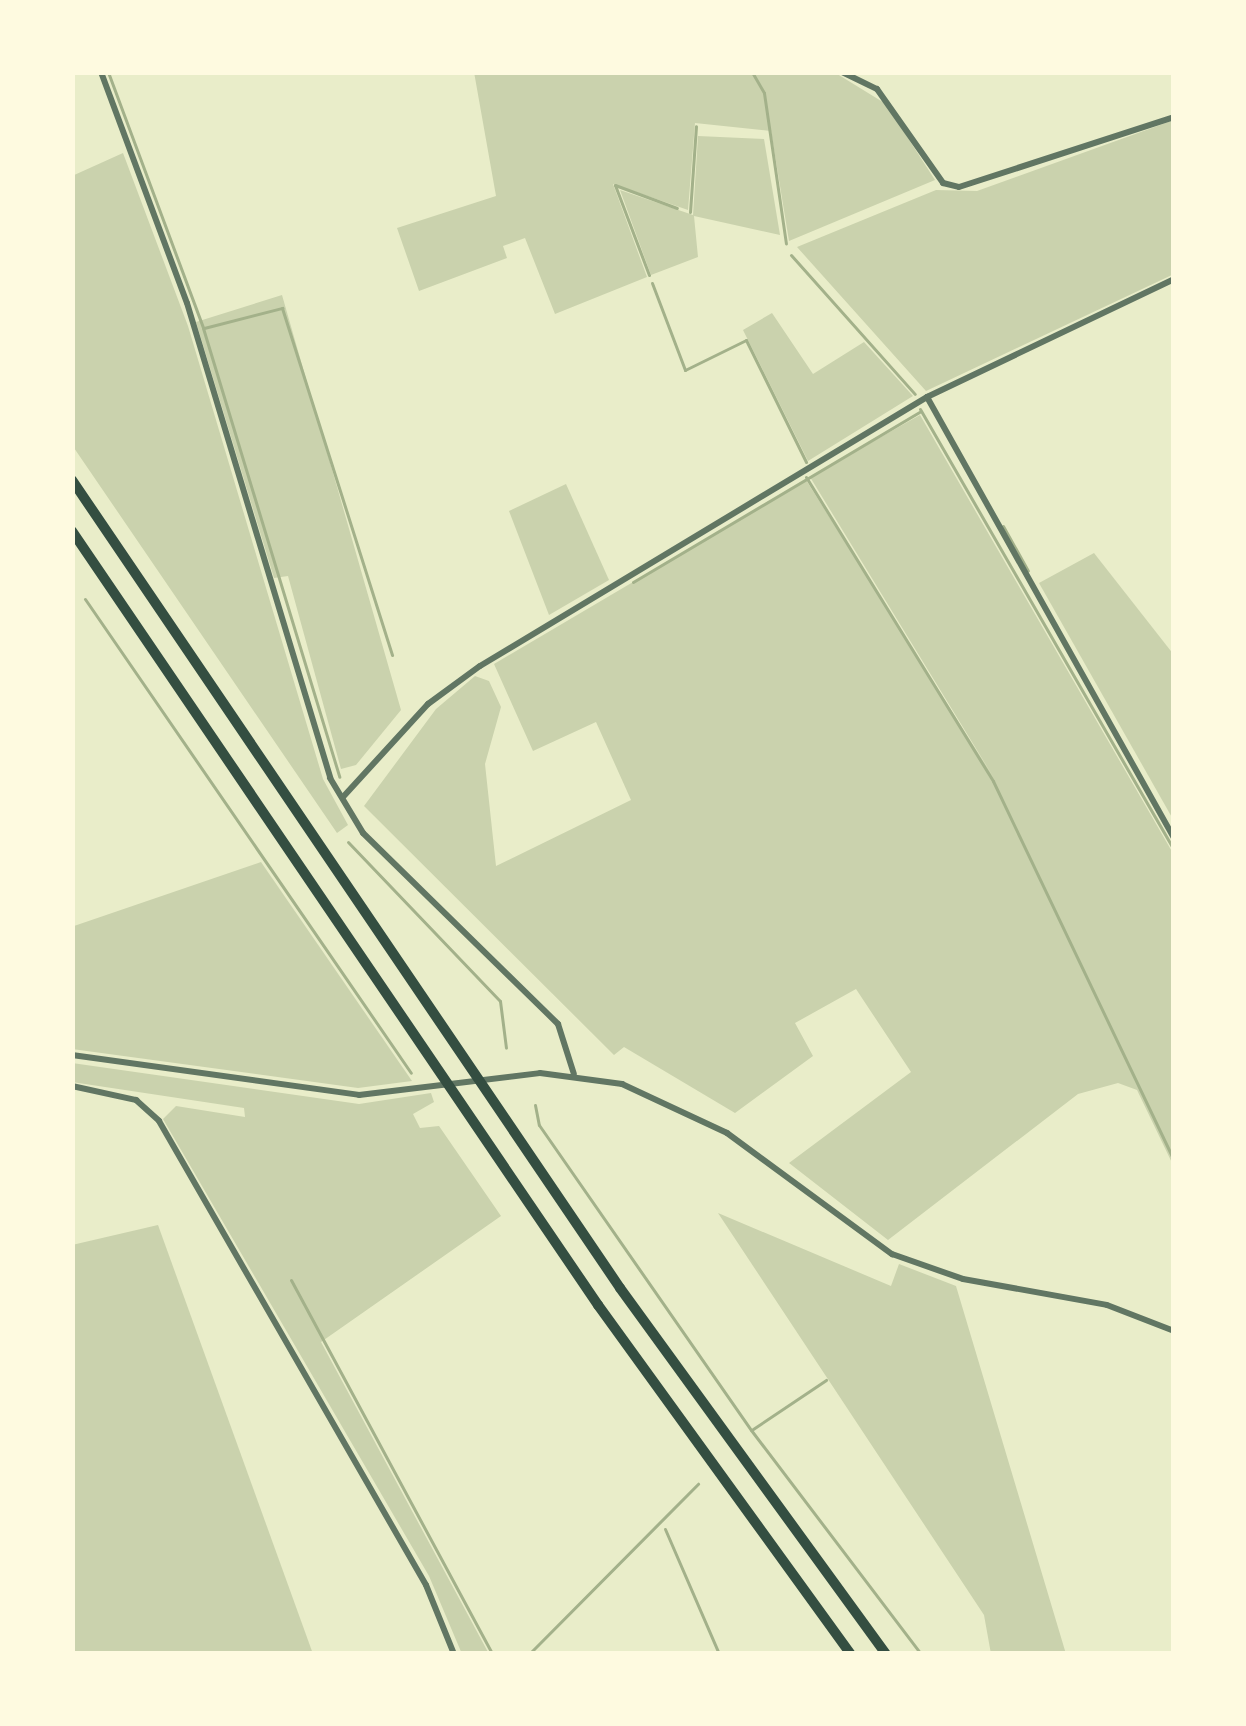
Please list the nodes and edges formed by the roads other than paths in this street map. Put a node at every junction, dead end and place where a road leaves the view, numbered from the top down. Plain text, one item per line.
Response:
1 (101, 72) edge
2 (842, 72) edge
3 (1174, 117) edge
4 (1174, 279) edge
5 (927, 397) junction
6 (72, 480) edge
7 (72, 531) edge
8 (342, 798) junction
9 (1174, 838) edge
10 (72, 1055) edge
11 (574, 1074) junction
12 (72, 1086) edge
13 (1174, 1331) edge
14 (454, 1654) edge
15 (851, 1654) edge
16 (886, 1654) edge

1 - 8 street
2 - 3 street
4 - 5 street
5 - 8 street
5 - 9 street
6 - 16 highway
7 - 15 highway
8 - 11 street
10 - 11 street
11 - 13 street
12 - 14 street

